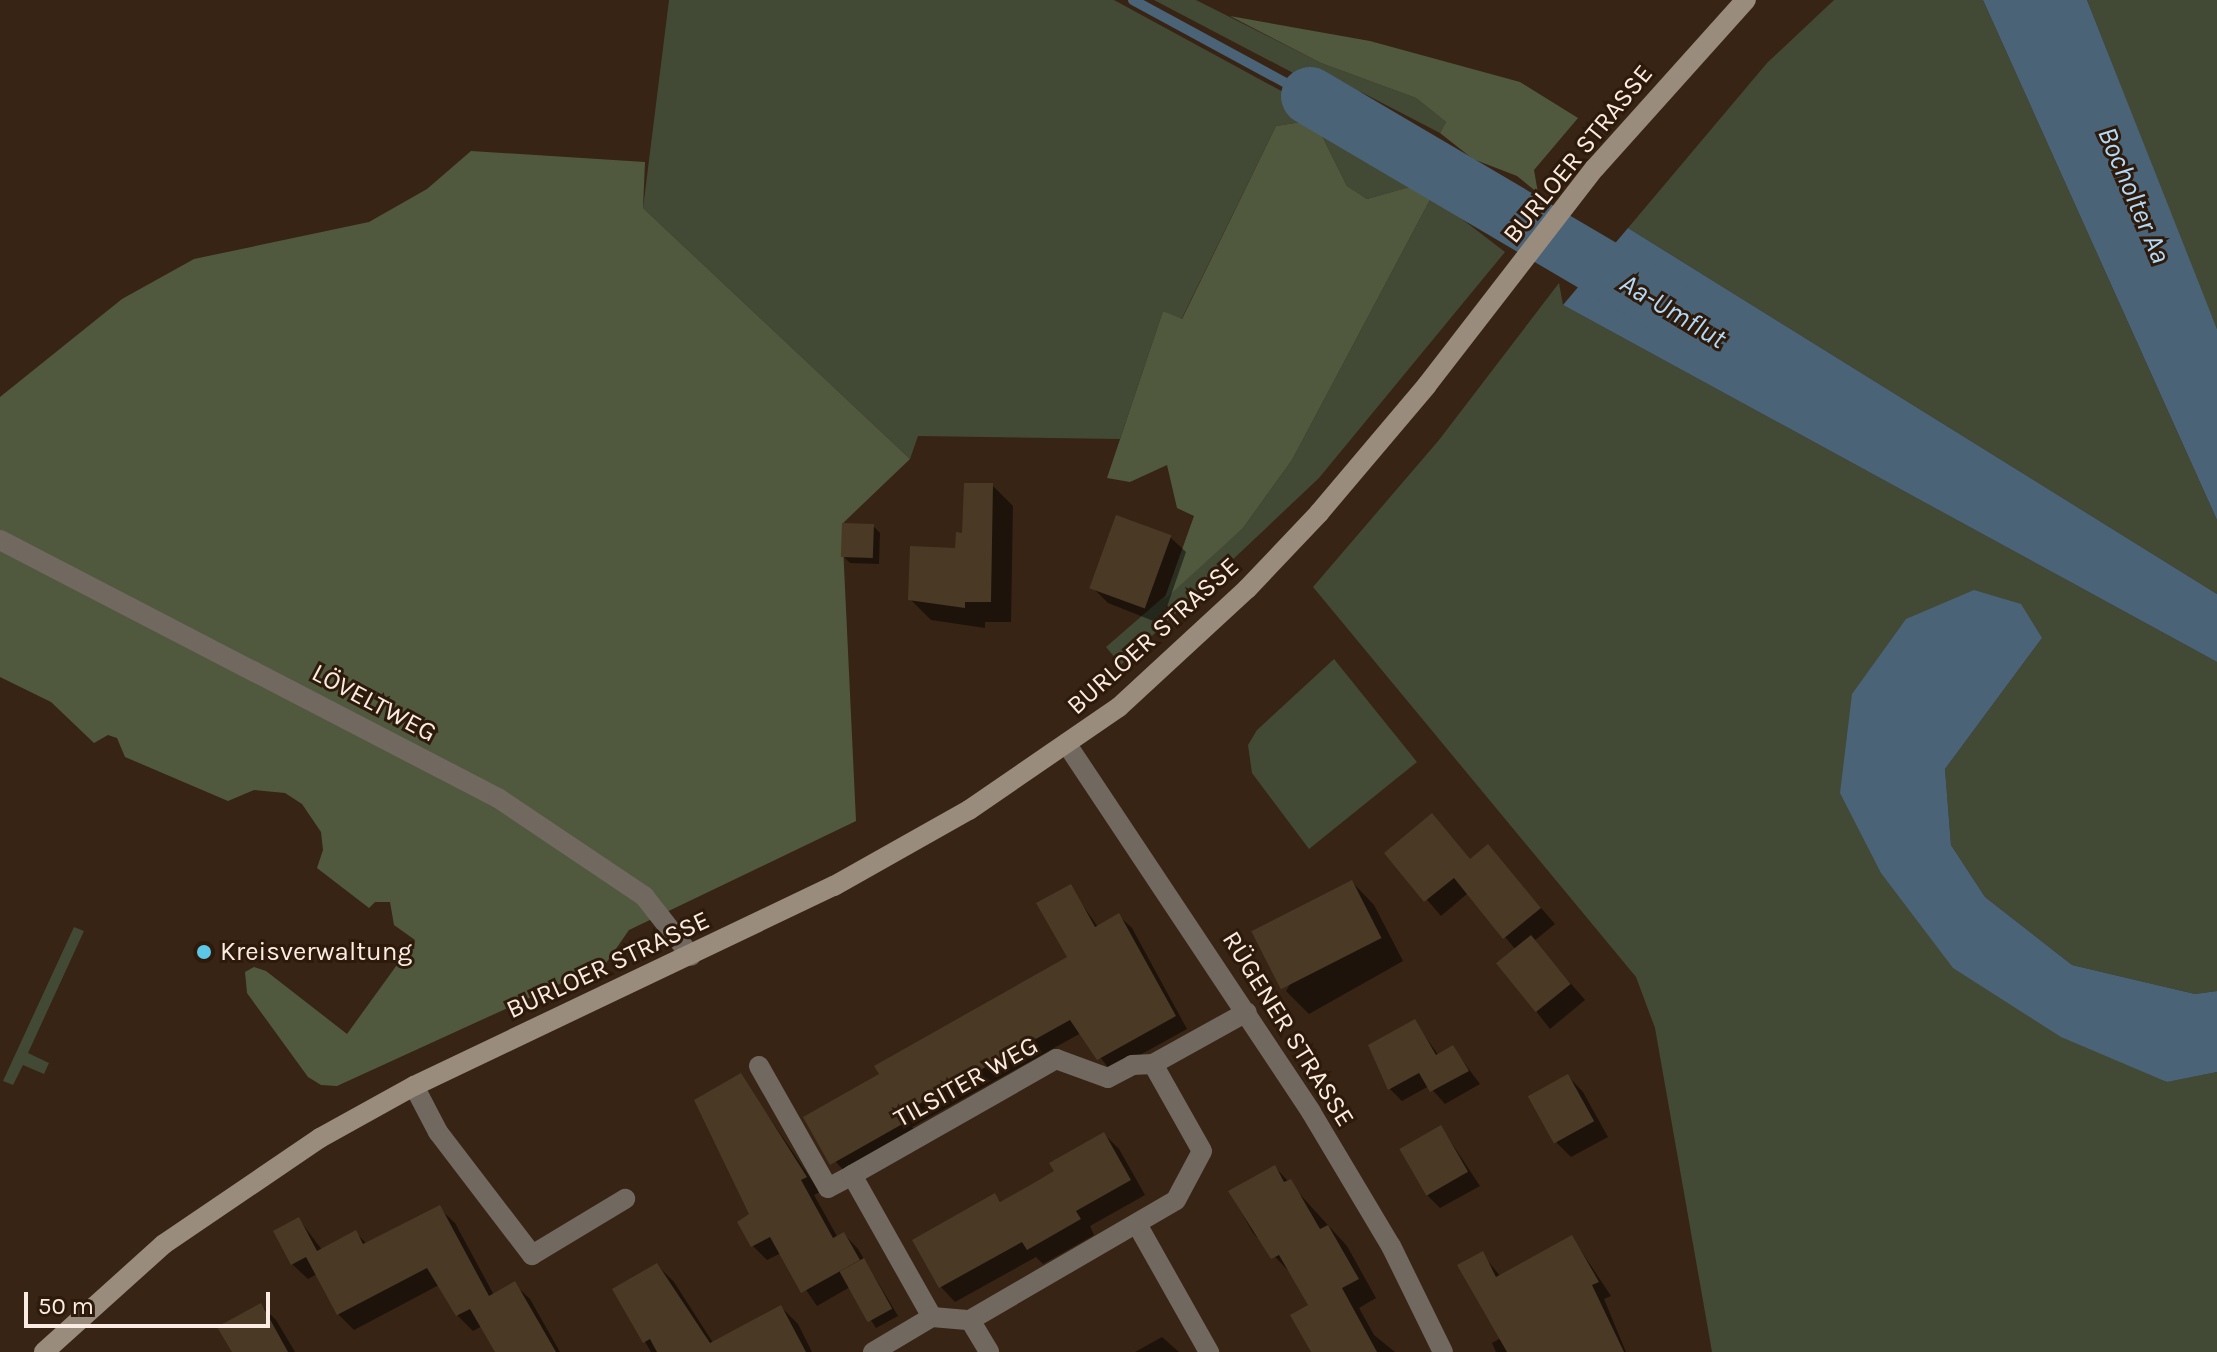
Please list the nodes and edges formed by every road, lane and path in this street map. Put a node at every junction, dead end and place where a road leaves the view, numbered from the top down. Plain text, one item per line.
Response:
1 (1746, 0) edge
2 (0, 540) edge
3 (1068, 746) junction
4 (691, 956) junction
5 (1247, 1012) junction
6 (1153, 1064) junction
7 (759, 1066) dead end
8 (414, 1086) junction
9 (852, 1175) junction
10 (625, 1199) dead end
11 (1138, 1226) junction
12 (932, 1317) junction
13 (970, 1320) junction
14 (44, 1352) edge
15 (873, 1352) edge
16 (989, 1352) edge
17 (1209, 1352) edge
18 (1443, 1352) edge

1 - 3 main road, BURLOER STRASSE
2 - 4 street, LÖVELTWEG
3 - 4 main road, BURLOER STRASSE
3 - 5 street, RÜGENER STRASSE
4 - 8 main road, BURLOER STRASSE
5 - 6 street, TILSITER WEG
5 - 18 street, RÜGENER STRASSE
6 - 9 street, TILSITER WEG
6 - 11 street
7 - 9 street, TILSITER WEG
8 - 10 street
8 - 14 main road, BURLOER STRASSE
9 - 12 street
11 - 13 street
11 - 17 street
12 - 13 street
12 - 15 street
13 - 16 street

